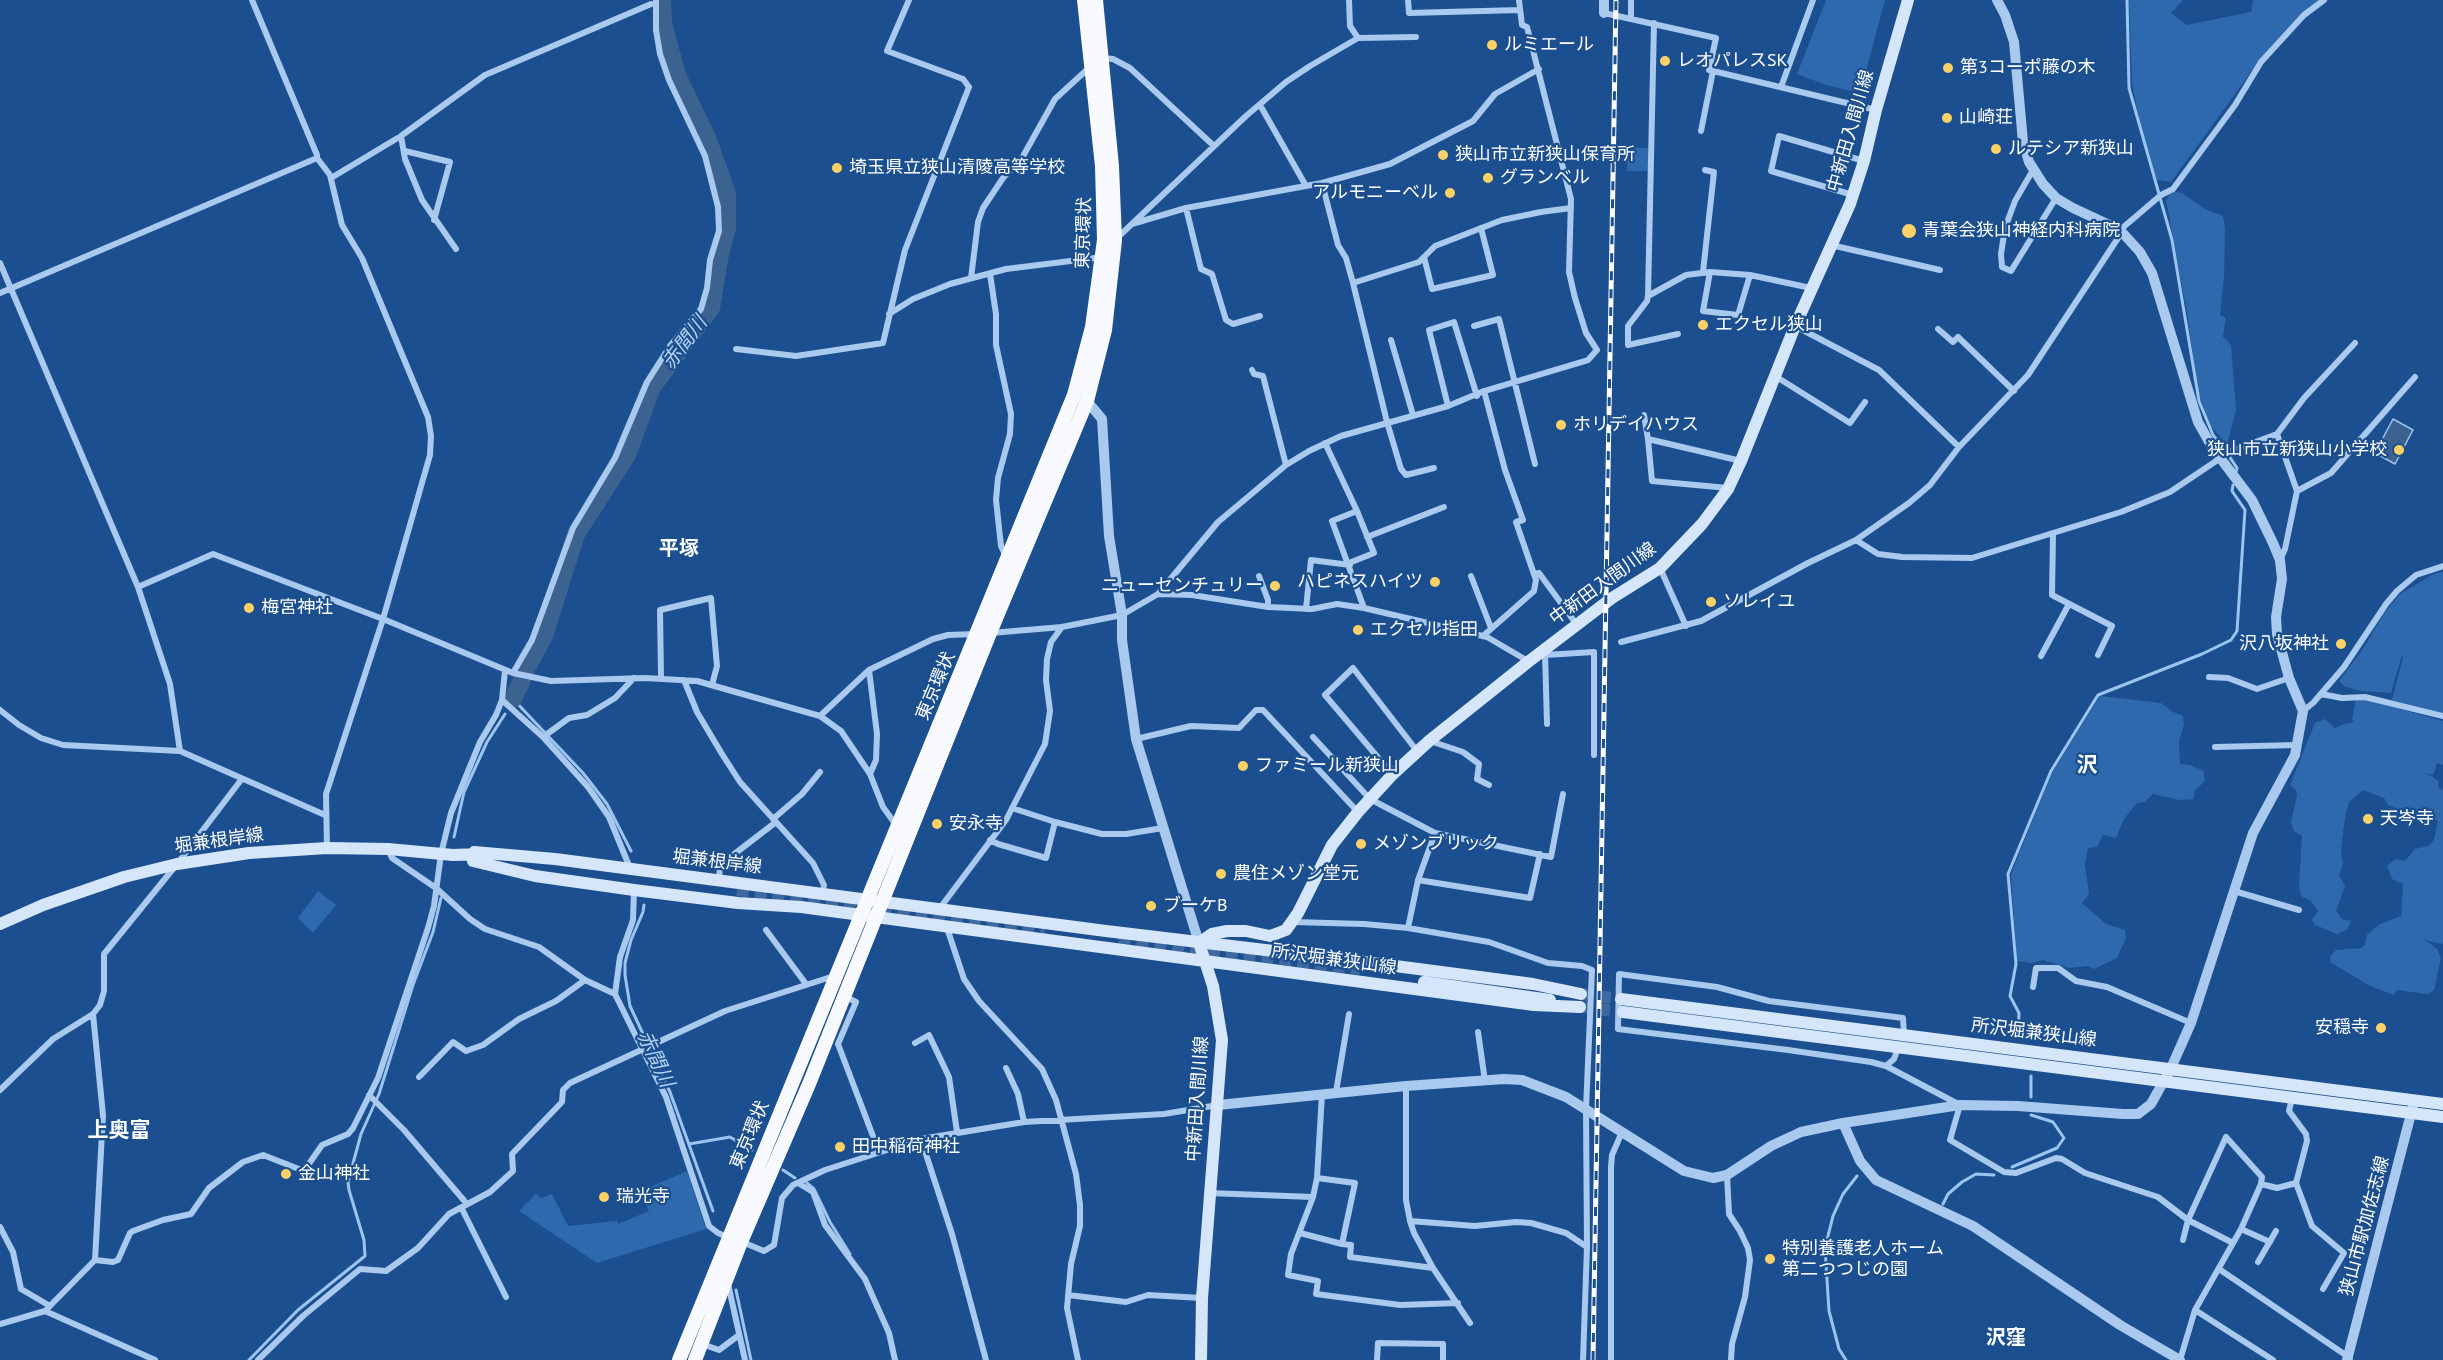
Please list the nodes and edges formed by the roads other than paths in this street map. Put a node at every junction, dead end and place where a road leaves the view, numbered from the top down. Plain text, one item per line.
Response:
1 (252, 0) edge
2 (909, 0) edge
3 (1084, 0) edge
4 (1096, 0) edge
5 (1349, 0) edge
6 (1408, 0) edge
7 (1519, 0) edge
8 (1604, 0) edge
9 (1631, 0) edge
10 (1813, 0) edge
11 (1908, 0) edge
12 (1997, 0) edge
13 (2324, 0) edge
14 (652, 2) edge
15 (1520, 10) junction
16 (1604, 13) joint
17 (1631, 18) junction
18 (1654, 23) junction
19 (1416, 37) dead end
20 (1358, 38) junction
21 (1097, 62) junction
22 (1539, 69) junction
23 (1713, 71) junction
24 (1781, 87) junction
25 (1260, 105) junction
26 (1876, 110) junction
27 (1701, 131) dead end
28 (401, 136) junction
29 (1214, 146) junction
30 (405, 152) junction
31 (317, 158) junction
32 (1864, 161) junction
33 (1705, 170) dead end
34 (2033, 170) junction
35 (331, 178) junction
36 (1322, 183) junction
37 (1306, 186) junction
38 (1853, 195) junction
39 (2056, 198) junction
40 (1186, 208) junction
41 (1571, 208) junction
42 (434, 220) junction
43 (1132, 224) junction
44 (1481, 228) junction
45 (2121, 231) junction
46 (1115, 240) junction
47 (1830, 245) junction
48 (456, 249) dead end
49 (1103, 257) junction
50 (1424, 257) junction
51 (0, 263) edge
52 (1940, 270) dead end
53 (1706, 272) junction
54 (990, 273) junction
55 (1750, 275) junction
56 (971, 278) junction
57 (1353, 283) junction
58 (1811, 288) junction
59 (11, 289) junction
60 (0, 293) edge
61 (1648, 296) junction
62 (889, 314) junction
63 (1260, 316) dead end
64 (1474, 326) dead end
65 (1795, 326) junction
66 (1938, 329) dead end
67 (1678, 334) dead end
68 (1391, 340) dead end
69 (2355, 343) dead end
70 (736, 349) dead end
71 (1252, 370) dead end
72 (1774, 376) junction
73 (2415, 376) dead end
74 (1516, 382) junction
75 (1484, 391) junction
76 (2014, 391) junction
77 (1477, 396) junction
78 (1081, 398) junction
79 (1865, 402) dead end
80 (1448, 406) junction
81 (1413, 415) junction
82 (1644, 415) dead end
83 (1387, 422) junction
84 (2277, 434) junction
85 (1648, 439) junction
86 (1325, 443) junction
87 (1959, 447) junction
88 (2219, 458) junction
89 (1742, 461) junction
90 (1535, 464) dead end
91 (1286, 465) junction
92 (1434, 468) dead end
93 (1728, 489) junction
94 (2297, 491) junction
95 (1444, 507) dead end
96 (1357, 511) junction
97 (2053, 534) junction
98 (1367, 537) junction
99 (1856, 540) junction
100 (1008, 560) junction
101 (2280, 560) junction
102 (1349, 564) junction
103 (2443, 566) edge
104 (1660, 568) junction
105 (1534, 574) junction
106 (1259, 576) dead end
107 (1471, 576) dead end
108 (138, 586) junction
109 (1158, 594) junction
110 (2070, 604) junction
111 (1268, 607) junction
112 (1364, 608) junction
113 (1306, 609) junction
114 (1122, 615) junction
115 (383, 619) junction
116 (1577, 625) junction
117 (1686, 626) junction
118 (1062, 627) junction
119 (1491, 628) junction
120 (984, 633) junction
121 (1483, 636) junction
122 (1621, 642) dead end
123 (1545, 652) junction
124 (2098, 655) dead end
125 (2041, 656) dead end
126 (1528, 662) junction
127 (505, 670) junction
128 (869, 670) junction
129 (513, 673) junction
130 (2210, 677) dead end
131 (635, 678) junction
132 (661, 678) junction
133 (2289, 678) junction
134 (684, 680) junction
135 (712, 685) junction
136 (2321, 694) junction
137 (502, 700) junction
138 (0, 710) edge
139 (2302, 711) junction
140 (820, 716) junction
141 (2443, 716) edge
142 (1547, 724) dead end
143 (543, 737) junction
144 (1312, 737) dead end
145 (1136, 739) junction
146 (1429, 741) junction
147 (2297, 745) junction
148 (2216, 747) dead end
149 (180, 751) junction
150 (1417, 751) junction
151 (1594, 755) dead end
152 (820, 772) dead end
153 (870, 774) junction
154 (1393, 774) junction
155 (241, 780) junction
156 (1489, 785) dead end
157 (1563, 794) dead end
158 (1370, 799) junction
159 (1012, 808) junction
160 (1358, 812) junction
161 (325, 815) junction
162 (774, 820) junction
163 (1055, 822) junction
164 (896, 825) junction
165 (1163, 828) junction
166 (1435, 833) junction
167 (990, 840) junction
168 (327, 848) junction
169 (388, 849) junction
170 (447, 854) junction
171 (1540, 854) junction
172 (473, 857) junction
173 (177, 864) junction
174 (630, 868) junction
175 (719, 880) junction
176 (1418, 880) junction
177 (634, 890) junction
178 (2233, 891) junction
179 (441, 892) junction
180 (736, 893) tunnel mouth
181 (823, 894) junction
182 (867, 899) junction
183 (883, 901) junction
184 (939, 909) junction
185 (2299, 910) dead end
186 (860, 915) junction
187 (876, 919) junction
188 (0, 924) edge
189 (1292, 924) junction
190 (947, 928) junction
191 (1408, 928) junction
192 (766, 930) dead end
193 (1199, 943) junction
194 (1294, 953) junction
195 (1205, 960) junction
196 (1359, 971) tunnel mouth
197 (837, 974) junction
198 (585, 980) junction
199 (807, 984) junction
200 (2033, 987) dead end
201 (615, 994) junction
202 (844, 996) junction
203 (1580, 1001) junction
204 (93, 1014) junction
205 (1349, 1014) dead end
206 (2191, 1023) junction
207 (1478, 1032) dead end
208 (1904, 1035) junction
209 (915, 1043) dead end
210 (642, 1048) junction
211 (1898, 1048) junction
212 (1886, 1066) junction
213 (1006, 1068) dead end
214 (2171, 1068) junction
215 (419, 1077) dead end
216 (1485, 1081) junction
217 (2165, 1081) junction
218 (1406, 1086) junction
219 (0, 1090) edge
220 (1336, 1092) junction
221 (1322, 1094) junction
222 (369, 1095) junction
223 (2292, 1098) junction
224 (2415, 1100) junction
225 (2443, 1104) edge
226 (1218, 1105) junction
227 (1960, 1106) junction
228 (1586, 1109) junction
229 (2411, 1113) junction
230 (2443, 1117) edge
231 (1060, 1120) junction
232 (1024, 1122) junction
233 (1844, 1123) junction
234 (957, 1131) junction
235 (1622, 1132) junction
236 (921, 1139) junction
237 (879, 1152) junction
238 (1727, 1175) junction
239 (1317, 1178) junction
240 (798, 1183) junction
241 (2296, 1183) junction
242 (2261, 1184) junction
243 (1209, 1193) junction
244 (1313, 1197) junction
245 (464, 1207) junction
246 (2188, 1220) junction
247 (1410, 1221) junction
248 (0, 1227) edge
249 (2241, 1229) junction
250 (2276, 1231) dead end
251 (1300, 1233) junction
252 (734, 1239) junction
253 (2183, 1240) dead end
254 (2270, 1242) junction
255 (2233, 1243) junction
256 (1342, 1244) junction
257 (1587, 1247) junction
258 (95, 1260) junction
259 (2258, 1262) dead end
260 (1433, 1268) junction
261 (2219, 1269) junction
262 (727, 1279) junction
263 (2324, 1289) dead end
264 (1068, 1295) junction
265 (506, 1297) dead end
266 (1202, 1298) junction
267 (1458, 1303) junction
268 (48, 1308) junction
269 (2195, 1310) junction
270 (1470, 1323) dead end
271 (0, 1324) edge
272 (739, 1335) junction
273 (752, 1343) dead end
274 (702, 1344) junction
275 (742, 1346) junction
276 (2349, 1359) edge
277 (155, 1360) edge
278 (258, 1360) edge
279 (679, 1360) edge
280 (695, 1360) edge
281 (745, 1360) edge
282 (895, 1360) edge
283 (986, 1360) edge
284 (1078, 1360) edge
285 (1201, 1360) edge
286 (1377, 1360) edge
287 (1443, 1360) edge
288 (1583, 1360) edge
289 (1611, 1360) edge
290 (1731, 1360) edge
291 (2180, 1360) edge
292 (2273, 1360) edge

1 - 31 street
2 - 62 street
3 - 21 highway, 東京環状
4 - 21 highway, 東京環状
5 - 20 street
6 - 15 street
7 - 15 street
8 - 16 street
9 - 17 street
10 - 24 street
11 - 26 main road, 中新田入間川線
12 - 34 street
13 - 45 street
14 - 28 street
14 - 129 street
15 - 22 street
16 - 17 street
17 - 18 street
18 - 23 street
18 - 61 street
19 - 20 street
20 - 25 street
21 - 29 street
21 - 46 highway, 東京環状
21 - 49 highway, 東京環状
21 - 56 street
22 - 36 street
22 - 41 street
23 - 24 street
23 - 27 street
24 - 26 street
25 - 29 street
25 - 37 street
26 - 32 main road, 中新田入間川線
28 - 30 street
28 - 35 street
29 - 43 street
30 - 42 street
30 - 42 street
31 - 35 street
31 - 59 street
32 - 38 main road, 中新田入間川線
32 - 38 street
33 - 53 street
34 - 39 street
34 - 39 street
35 - 115 street
36 - 37 street
36 - 57 street
37 - 40 street
38 - 47 main road, 中新田入間川線
39 - 45 street
40 - 43 street
40 - 63 street
41 - 44 street
41 - 74 street
42 - 48 street
43 - 46 street
44 - 50 street
44 - 50 street
45 - 76 street
45 - 88 street
46 - 78 highway, 東京環状
47 - 52 street
47 - 58 main road, 中新田入間川線
49 - 54 street
49 - 78 highway, 東京環状
50 - 57 street
51 - 59 street
53 - 55 street
53 - 55 street
53 - 61 street
54 - 56 street
54 - 100 street
55 - 58 street
56 - 62 street
57 - 83 street
58 - 65 main road, 中新田入間川線
59 - 60 street
59 - 108 street
61 - 67 street
62 - 70 street
64 - 74 street
65 - 72 main road, 中新田入間川線
65 - 87 street
66 - 76 street
68 - 81 street
69 - 84 street
71 - 91 street
72 - 79 street
72 - 89 main road, 中新田入間川線
73 - 94 street
74 - 75 street
74 - 90 street
75 - 77 street
75 - 105 street
76 - 87 street
77 - 80 street
77 - 80 street
78 - 100 highway, 東京環状
78 - 114 street
78 - 120 highway, 東京環状
80 - 81 street
81 - 83 street
82 - 85 street
83 - 86 street
83 - 92 street
84 - 88 street
84 - 94 street
85 - 89 street
85 - 93 street
86 - 91 street
86 - 96 street
87 - 99 street
88 - 97 street
88 - 101 street
89 - 93 main road, 中新田入間川線
91 - 109 street
93 - 104 main road, 中新田入間川線
94 - 101 street
95 - 98 street
96 - 98 street
96 - 102 street
97 - 99 street
97 - 110 street
98 - 102 street
99 - 117 street
100 - 120 highway, 東京環状
101 - 133 street
102 - 112 street
102 - 113 street
103 - 136 street
104 - 116 main road, 中新田入間川線
104 - 117 street
105 - 116 street
105 - 119 street
106 - 111 street
107 - 119 street
108 - 115 street
108 - 149 street
109 - 111 street
109 - 114 street
110 - 124 street
110 - 125 street
111 - 113 street
112 - 113 street
112 - 121 street
114 - 118 street
114 - 145 street
115 - 127 street
115 - 161 street
116 - 123 main road, 中新田入間川線
117 - 122 street
118 - 120 street
118 - 159 street
119 - 121 street
120 - 128 street
120 - 164 highway, 東京環状
120 - 183 highway, 東京環状
121 - 126 street
123 - 126 main road, 中新田入間川線
123 - 142 street
123 - 151 street
126 - 146 main road, 中新田入間川線
127 - 129 street
127 - 137 street
128 - 140 street
128 - 153 street
129 - 131 street
130 - 133 street
131 - 132 street
131 - 143 street
132 - 134 street
132 - 135 street
133 - 139 street
134 - 135 street
134 - 162 street
135 - 140 street
136 - 139 street
136 - 141 street
137 - 143 street
137 - 170 street
138 - 149 street
139 - 147 street
140 - 153 street
143 - 174 street
144 - 158 street
145 - 160 street
145 - 165 street
146 - 150 main road, 中新田入間川線
146 - 156 street
147 - 148 street
147 - 178 street
149 - 155 street
150 - 154 main road, 中新田入間川線
150 - 154 street
152 - 162 street
153 - 164 street
154 - 158 main road, 中新田入間川線
155 - 161 street
155 - 173 street
157 - 171 street
158 - 160 main road, 中新田入間川線
158 - 166 street
159 - 163 street
159 - 167 street
160 - 189 main road, 中新田入間川線
161 - 168 street
162 - 175 street
162 - 181 street
163 - 165 street
163 - 167 street
164 - 182 highway, 東京環状
165 - 193 street
166 - 171 street
166 - 176 street
167 - 184 street
168 - 169 main road, 堀兼根岸線
168 - 173 main road, 堀兼根岸線
169 - 170 main road, 堀兼根岸線
169 - 179 street
170 - 172 main road, 堀兼根岸線
170 - 179 street
171 - 176 street
172 - 174 main road, 堀兼根岸線
172 - 177 main road, 堀兼根岸線
172 - 180 main road, 堀兼根岸線
173 - 188 main road, 堀兼根岸線
173 - 204 street
174 - 175 main road, 堀兼根岸線
175 - 181 main road, 堀兼根岸線
176 - 191 street
177 - 186 main road, 堀兼根岸線
177 - 201 street
178 - 185 street
178 - 206 street
179 - 198 street
179 - 222 street
181 - 182 main road, 堀兼根岸線
182 - 183 main road, 堀兼根岸線
182 - 186 highway, 東京環状
183 - 184 main road, 所沢堀兼狭山線
183 - 187 highway, 東京環状
184 - 193 main road, 所沢堀兼狭山線
186 - 187 main road, 所沢堀兼狭山線
186 - 197 highway, 東京環状
187 - 190 main road, 所沢堀兼狭山線
187 - 202 highway, 東京環状
189 - 191 street
189 - 193 main road
189 - 194 main road
190 - 195 main road, 所沢堀兼狭山線
190 - 231 street
191 - 228 street
192 - 199 street
193 - 194 main road, 所沢堀兼狭山線
193 - 195 main road, 中新田入間川線
194 - 203 main road, 所沢堀兼狭山線
195 - 203 main road, 所沢堀兼狭山線
195 - 226 main road, 中新田入間川線
196 - 203 main road, 所沢堀兼狭山線
197 - 199 street
197 - 252 highway, 東京環状
198 - 201 street
198 - 215 street
199 - 210 street
200 - 206 street
201 - 210 street
202 - 237 street
202 - 252 highway, 東京環状
204 - 219 street
204 - 258 street
205 - 220 street
206 - 214 street
207 - 216 street
208 - 211 main road, 所沢堀兼狭山線
208 - 212 street
208 - 214 main road, 所沢堀兼狭山線
209 - 234 street
210 - 245 street
210 - 252 street
211 - 212 street
211 - 217 main road, 所沢堀兼狭山線
212 - 227 street
213 - 232 street
214 - 217 street
214 - 224 main road, 所沢堀兼狭山線
216 - 218 street
216 - 228 street
217 - 223 main road, 所沢堀兼狭山線
217 - 227 street
218 - 220 street
218 - 247 street
220 - 221 street
221 - 226 street
221 - 239 street
222 - 245 street
222 - 258 street
223 - 229 main road, 所沢堀兼狭山線
223 - 241 street
224 - 225 main road, 所沢堀兼狭山線
224 - 229 street, 狭山市駅加佐志線
226 - 231 street
226 - 243 main road, 中新田入間川線
227 - 233 street
227 - 246 street
228 - 235 street
228 - 257 street
229 - 230 main road, 所沢堀兼狭山線
229 - 276 street, 狭山市駅加佐志線
231 - 232 street
231 - 264 street
232 - 234 street
233 - 238 street
233 - 291 street
234 - 236 street
235 - 238 street
235 - 289 street
236 - 237 street
236 - 283 street
237 - 240 street
238 - 290 street
239 - 244 street
239 - 256 street
240 - 252 street
240 - 282 street
241 - 242 street
241 - 263 street
242 - 246 street
242 - 249 street
243 - 244 street
243 - 266 main road, 中新田入間川線
244 - 251 street
245 - 265 street
245 - 278 street
246 - 253 street
246 - 255 street
247 - 257 street
247 - 260 street
248 - 268 street
249 - 254 street
249 - 255 street
250 - 254 street
251 - 256 street
251 - 267 street
252 - 262 highway, 東京環状
252 - 279 highway, 東京環状
254 - 259 street
255 - 261 street
256 - 260 street
257 - 288 street
258 - 268 street
260 - 267 street
261 - 269 street
261 - 276 street
262 - 272 street
262 - 274 highway, 東京環状
264 - 266 street
264 - 284 street
266 - 285 main road, 中新田入間川線
267 - 270 street
268 - 271 street
268 - 277 street
269 - 291 street
269 - 292 street
272 - 274 street
272 - 275 street
273 - 275 street
274 - 280 highway, 東京環状
275 - 281 street
286 - 287 street

